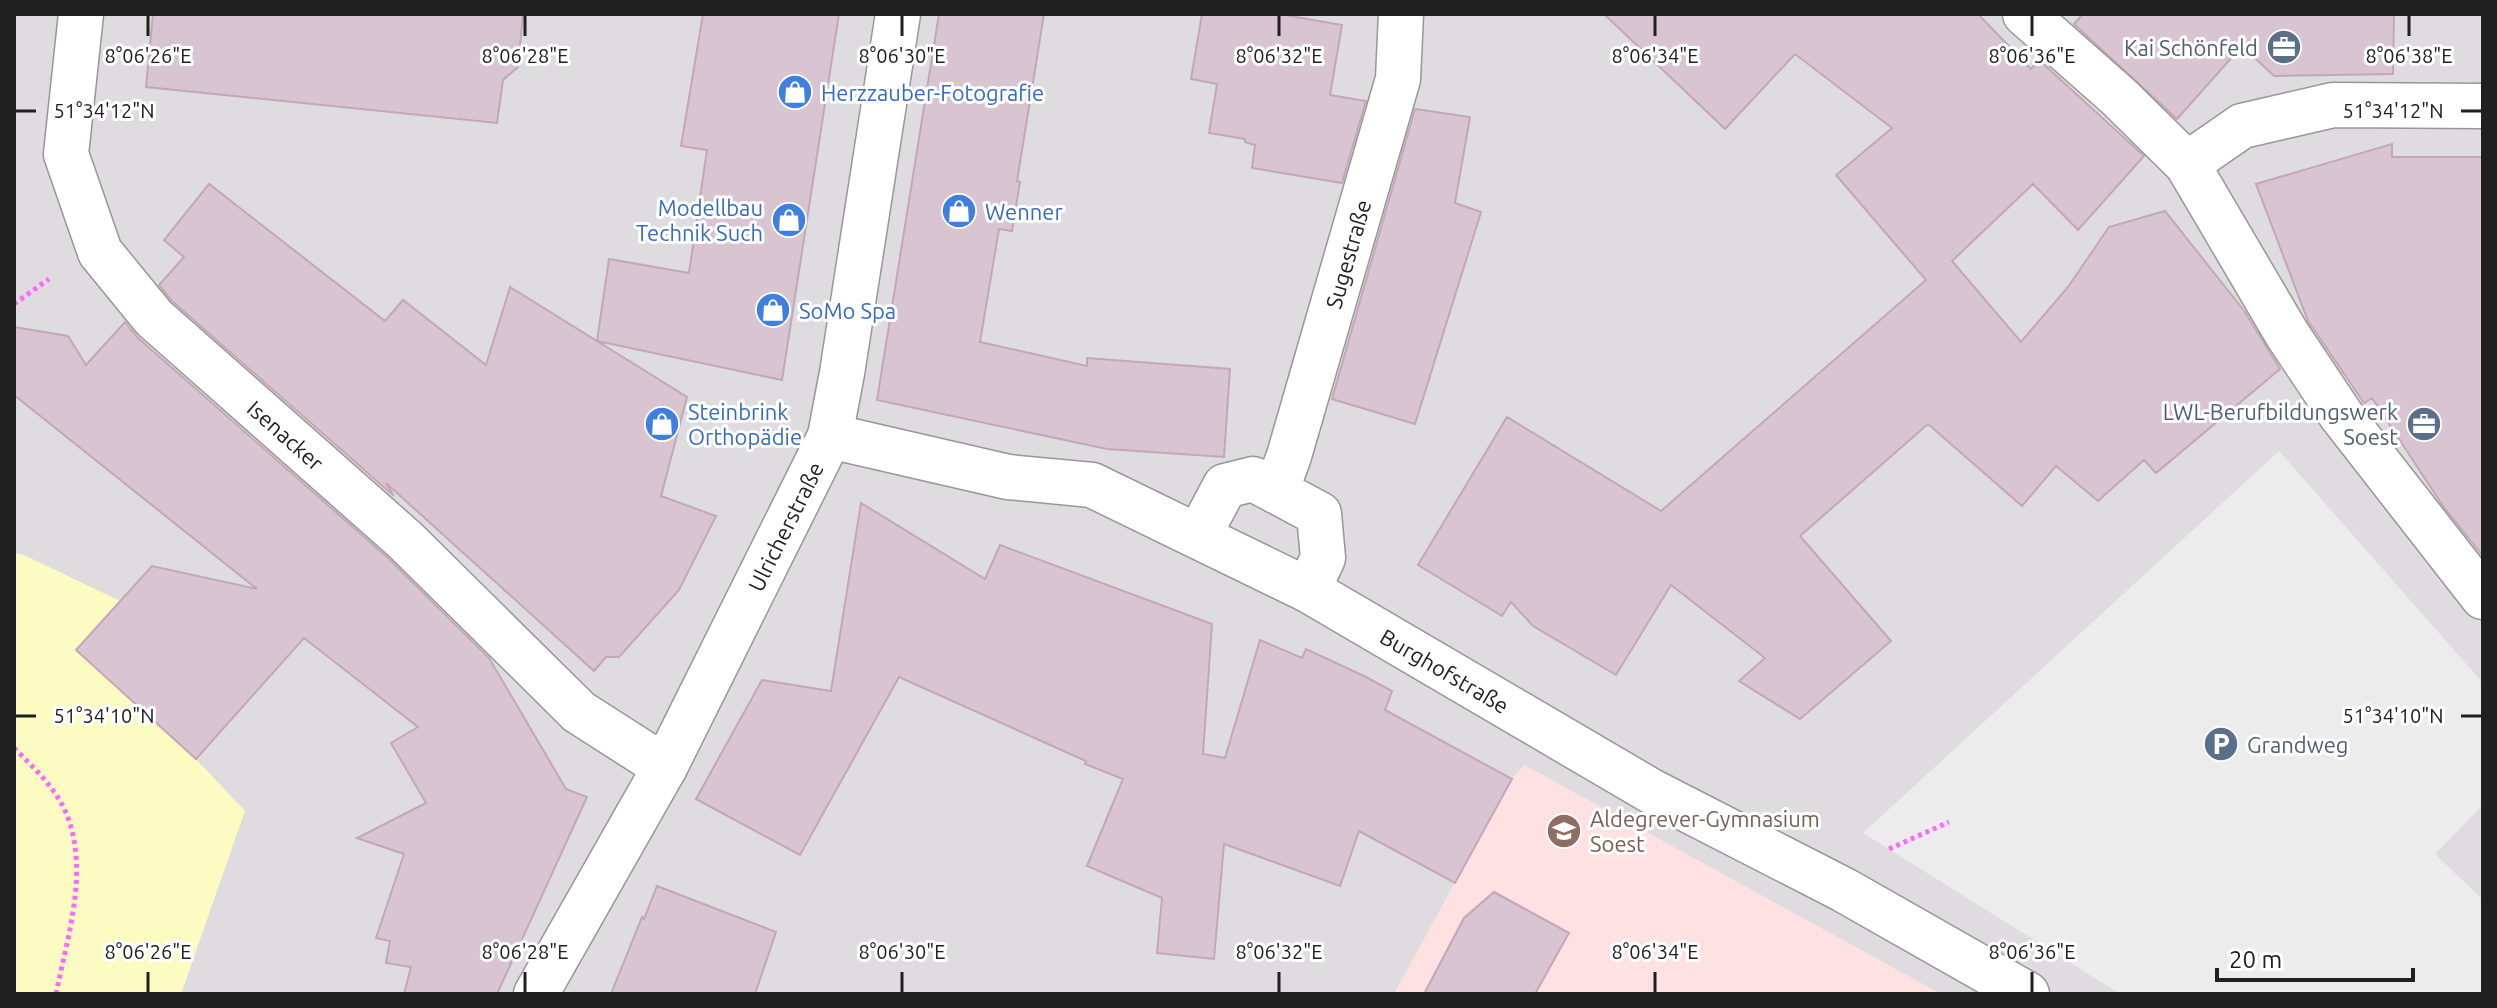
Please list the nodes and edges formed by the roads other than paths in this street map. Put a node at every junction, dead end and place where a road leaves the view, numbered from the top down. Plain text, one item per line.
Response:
1 (81, 14) edge
2 (898, 14) edge
3 (1401, 14) edge
4 (2025, 14) edge
5 (2483, 106) edge
6 (2187, 164) junction
7 (830, 436) junction
8 (1276, 491) junction
9 (1199, 535) junction
10 (1308, 590) junction
11 (2478, 591) edge
12 (665, 767) junction
13 (536, 994) edge
14 (2027, 994) edge

1 - 12 street, Isenacker
2 - 7 street, Ulricherstraße
3 - 8 street, Sugestraße
4 - 6 street
5 - 6 street
6 - 11 street
7 - 9 street, Burghofstraße
7 - 12 street, Ulricherstraße
8 - 9 street
8 - 10 street
9 - 10 street, Burghofstraße
10 - 14 street, Burghofstraße
12 - 13 street, Ulricherstraße

